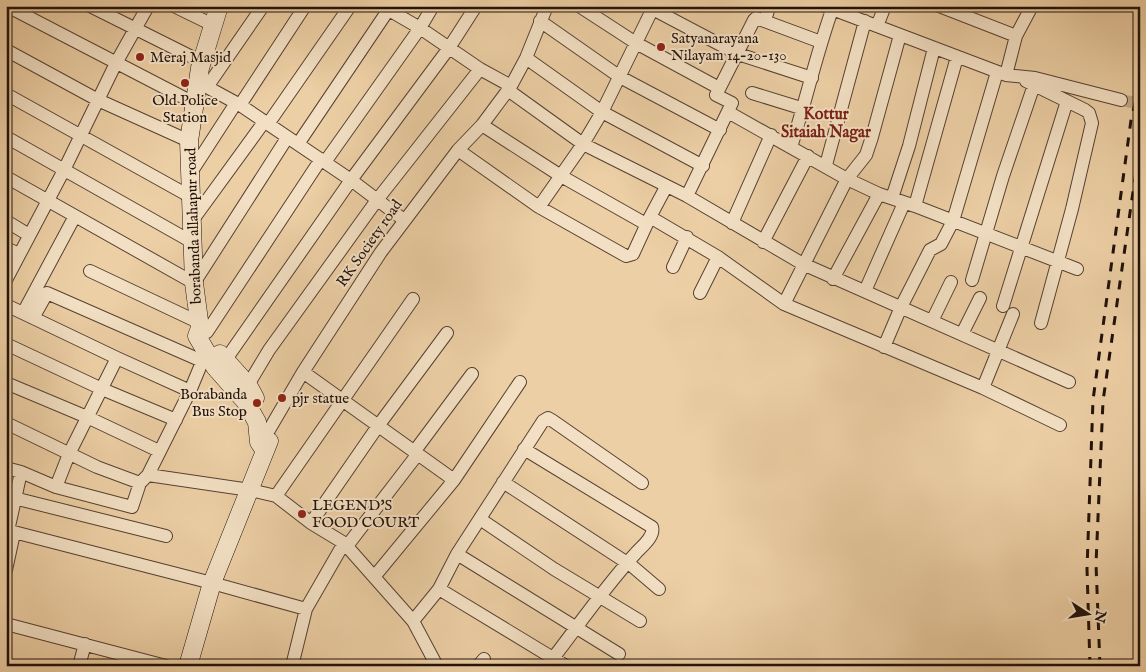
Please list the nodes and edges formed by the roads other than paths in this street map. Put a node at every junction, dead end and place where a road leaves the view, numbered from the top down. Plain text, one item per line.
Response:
1 (90, 6) edge
2 (148, 6) edge
3 (174, 6) edge
4 (219, 6) edge
5 (263, 6) edge
6 (304, 6) edge
7 (350, 6) edge
8 (433, 6) edge
9 (476, 6) edge
10 (546, 6) edge
11 (579, 6) edge
12 (885, 6) edge
13 (939, 6) edge
14 (1032, 6) edge
15 (651, 7) edge
16 (7, 8) edge
17 (387, 8) edge
18 (828, 8) edge
19 (540, 21) junction
20 (871, 24) junction
21 (213, 25) junction
22 (420, 28) junction
23 (135, 30) junction
24 (900, 35) junction
25 (1016, 36) junction
26 (821, 42) junction
27 (636, 43) junction
28 (450, 48) junction
29 (934, 48) junction
30 (6, 50) edge
31 (738, 54) junction
32 (957, 57) junction
33 (526, 58) junction
34 (202, 62) junction
35 (116, 63) junction
36 (480, 69) junction
37 (1006, 74) junction
38 (620, 77) junction
39 (812, 78) junction
40 (1034, 85) junction
41 (202, 86) junction
42 (509, 88) junction
43 (719, 88) junction
44 (752, 93) dead end
45 (6, 94) edge
46 (98, 100) junction
47 (1121, 100) tunnel mouth
48 (1067, 101) junction
49 (194, 103) junction
50 (238, 104) junction
51 (804, 109) junction
52 (602, 112) junction
53 (728, 112) junction
54 (266, 123) junction
55 (482, 124) junction
56 (720, 130) junction
57 (771, 135) junction
58 (80, 136) junction
59 (6, 137) edge
60 (189, 141) junction
61 (293, 141) junction
62 (584, 144) junction
63 (791, 147) junction
64 (458, 150) junction
65 (808, 156) junction
66 (323, 160) junction
67 (826, 165) junction
68 (703, 166) junction
69 (64, 170) junction
70 (190, 174) junction
71 (561, 176) junction
72 (6, 177) edge
73 (847, 179) junction
74 (351, 180) junction
75 (666, 187) junction
76 (879, 194) junction
77 (687, 196) junction
78 (191, 197) junction
79 (48, 200) junction
80 (377, 200) junction
81 (904, 202) junction
82 (538, 207) junction
83 (75, 216) junction
84 (404, 220) junction
85 (648, 220) junction
86 (192, 221) junction
87 (953, 221) junction
88 (6, 222) edge
89 (732, 223) junction
90 (987, 233) junction
91 (29, 235) junction
92 (687, 237) junction
93 (192, 242) junction
94 (763, 242) junction
95 (1022, 247) junction
96 (6, 248) edge
97 (19, 254) junction
98 (718, 257) junction
99 (1058, 261) junction
100 (803, 264) junction
101 (673, 267) dead end
102 (1078, 269) dead end
103 (90, 271) dead end
104 (833, 278) junction
105 (6, 280) edge
106 (972, 280) dead end
107 (951, 282) dead end
108 (194, 283) junction
109 (866, 291) junction
110 (700, 293) dead end
111 (980, 298) dead end
112 (413, 299) dead end
113 (784, 304) junction
114 (6, 305) edge
115 (901, 307) junction
116 (28, 316) junction
117 (932, 321) junction
118 (1041, 323) dead end
119 (201, 328) junction
120 (447, 333) dead end
121 (962, 334) junction
122 (6, 344) edge
123 (884, 347) junction
124 (998, 350) junction
125 (204, 357) junction
126 (117, 358) junction
127 (221, 366) junction
128 (303, 372) junction
129 (472, 374) dead end
130 (520, 382) dead end
131 (1069, 382) dead end
132 (6, 383) edge
133 (248, 385) junction
134 (983, 388) junction
135 (102, 389) junction
136 (190, 390) junction
137 (343, 401) junction
138 (87, 417) junction
139 (176, 420) junction
140 (6, 423) edge
141 (1060, 425) dead end
142 (378, 426) junction
143 (269, 430) junction
144 (524, 449) junction
145 (265, 451) junction
146 (159, 452) junction
147 (414, 452) junction
148 (69, 454) junction
149 (6, 468) edge
150 (21, 472) junction
151 (144, 479) junction
152 (454, 480) junction
153 (504, 482) junction
154 (642, 483) dead end
155 (56, 487) junction
156 (250, 490) junction
157 (276, 496) junction
158 (11, 497) edge
159 (480, 519) junction
160 (310, 523) junction
161 (10, 531) edge
162 (166, 536) dead end
163 (344, 543) junction
164 (457, 554) junction
165 (627, 563) junction
166 (6, 570) edge
167 (374, 577) junction
168 (212, 583) junction
169 (659, 588) dead end
170 (439, 589) junction
171 (600, 597) junction
172 (306, 609) junction
173 (414, 621) junction
174 (640, 621) dead end
175 (6, 624) edge
176 (578, 627) junction
177 (85, 644) junction
178 (619, 654) dead end
179 (550, 662) edge
180 (79, 666) edge
181 (166, 666) edge
182 (188, 666) edge
183 (292, 666) edge
184 (437, 666) edge
185 (566, 666) edge

1 - 23 street
2 - 23 street
3 - 21 street
4 - 21 main road, borabanda allahapur road
5 - 41 street
6 - 50 street
7 - 54 street
8 - 22 street
9 - 28 street
10 - 19 street, RK Society road
11 - 27 street
12 - 20 street
13 - 25 street
14 - 25 street
15 - 27 street
15 - 31 street
16 - 35 street
17 - 22 street
17 - 61 street
18 - 20 street
18 - 26 street
19 - 33 street, RK Society road
19 - 38 street
20 - 24 street
20 - 67 street
21 - 34 main road, borabanda allahapur road
22 - 28 street
22 - 66 street
23 - 34 street
23 - 35 street
24 - 29 street
24 - 73 street
25 - 37 street
26 - 31 street
26 - 39 street
27 - 38 street
27 - 43 street
28 - 36 street
28 - 74 street
29 - 32 street
29 - 81 street
30 - 46 street
31 - 39 street
31 - 43 street
32 - 37 street
32 - 81 street
33 - 42 street, RK Society road
33 - 52 street
34 - 41 main road, borabanda allahapur road
35 - 46 street
35 - 49 street
36 - 42 street
36 - 80 street
37 - 40 street
37 - 47 street
37 - 87 street
38 - 52 street
38 - 56 street
39 - 51 street
40 - 48 street
40 - 90 street
41 - 49 main road, borabanda allahapur road
41 - 50 street
42 - 55 street, RK Society road
42 - 62 street
43 - 53 street
44 - 51 street
45 - 58 street
46 - 58 street
46 - 60 street
48 - 95 street
48 - 99 street
49 - 60 main road, borabanda allahapur road
50 - 54 street
50 - 70 street
51 - 63 street
52 - 62 street
52 - 68 street
53 - 56 street
53 - 57 street
54 - 61 street
54 - 86 street
55 - 64 street, RK Society road
55 - 71 street
56 - 68 street
57 - 63 street
57 - 89 street
58 - 69 street
58 - 78 street
59 - 69 street
60 - 70 main road, borabanda allahapur road
61 - 66 street
61 - 108 street
62 - 71 street
62 - 75 street
63 - 65 street
64 - 82 street
64 - 84 street, RK Society road
65 - 67 street
65 - 94 street
66 - 74 street
66 - 119 street
67 - 73 street
68 - 77 street
69 - 79 street
69 - 93 street
70 - 78 main road, borabanda allahapur road
71 - 82 street
71 - 85 street
72 - 79 street
73 - 76 street
73 - 100 street
74 - 80 street
74 - 127 street
75 - 77 street
75 - 85 street
76 - 81 street
76 - 104 street
77 - 89 street
78 - 86 main road, borabanda allahapur road
79 - 83 street
79 - 91 street
80 - 84 street
80 - 133 street
81 - 87 street
81 - 109 street
82 - 85 street
83 - 108 street
83 - 116 street
84 - 128 street, RK Society road
85 - 92 street
86 - 93 main road, borabanda allahapur road
87 - 90 street
87 - 115 street
88 - 91 street
89 - 94 street
90 - 95 street
90 - 106 street
91 - 97 street
92 - 98 street
92 - 101 street
93 - 108 main road, borabanda allahapur road
94 - 100 street
95 - 99 street
95 - 124 street
96 - 97 street
97 - 105 street
98 - 110 street
98 - 113 street
99 - 102 street
99 - 118 street
100 - 104 street
100 - 113 street
103 - 119 street
104 - 109 street
107 - 117 street
108 - 119 main road, borabanda allahapur road
109 - 115 street
111 - 121 street
112 - 137 street
113 - 123 street
114 - 116 street
115 - 117 street
115 - 123 street
116 - 125 street
116 - 126 street
117 - 121 street
119 - 125 main road, borabanda allahapur road
119 - 127 main road, borabanda allahapur road
120 - 142 street
121 - 124 street
122 - 135 street
123 - 134 street
124 - 131 street
124 - 134 street
125 - 127 main road, borabanda allahapur road
125 - 136 street
126 - 135 street
126 - 136 street
127 - 133 main road, borabanda allahapur road
127 - 145 main road, borabanda allahapur road
128 - 137 street
128 - 143 street, RK Society road
129 - 147 street
130 - 152 street
132 - 138 street
133 - 143 main road, borabanda allahapur road
134 - 141 street
135 - 138 street
135 - 139 street
136 - 139 street
137 - 142 street
137 - 157 street
138 - 146 street
138 - 148 street
139 - 146 street
140 - 148 street
142 - 147 street
142 - 160 street
143 - 145 main road
144 - 153 street
144 - 154 street
144 - 165 street
145 - 156 main road
146 - 151 street
147 - 152 street
147 - 163 street
148 - 151 street
148 - 155 street
149 - 150 street
150 - 155 street
150 - 158 street
151 - 155 street
151 - 156 street
152 - 167 street
153 - 159 street
153 - 165 street
156 - 157 street
156 - 168 main road
157 - 160 street
158 - 161 street
158 - 162 street
159 - 164 street
159 - 171 street
160 - 163 street
161 - 166 street
161 - 168 street
163 - 167 street
163 - 172 street
164 - 170 street
164 - 176 street
165 - 169 street
165 - 171 street
167 - 173 street
168 - 172 street
168 - 182 main road
170 - 173 street
170 - 179 street
171 - 174 street
171 - 176 street
172 - 183 street
173 - 184 street
175 - 177 street
176 - 178 street
176 - 179 street
177 - 180 street
177 - 181 street
179 - 185 street

